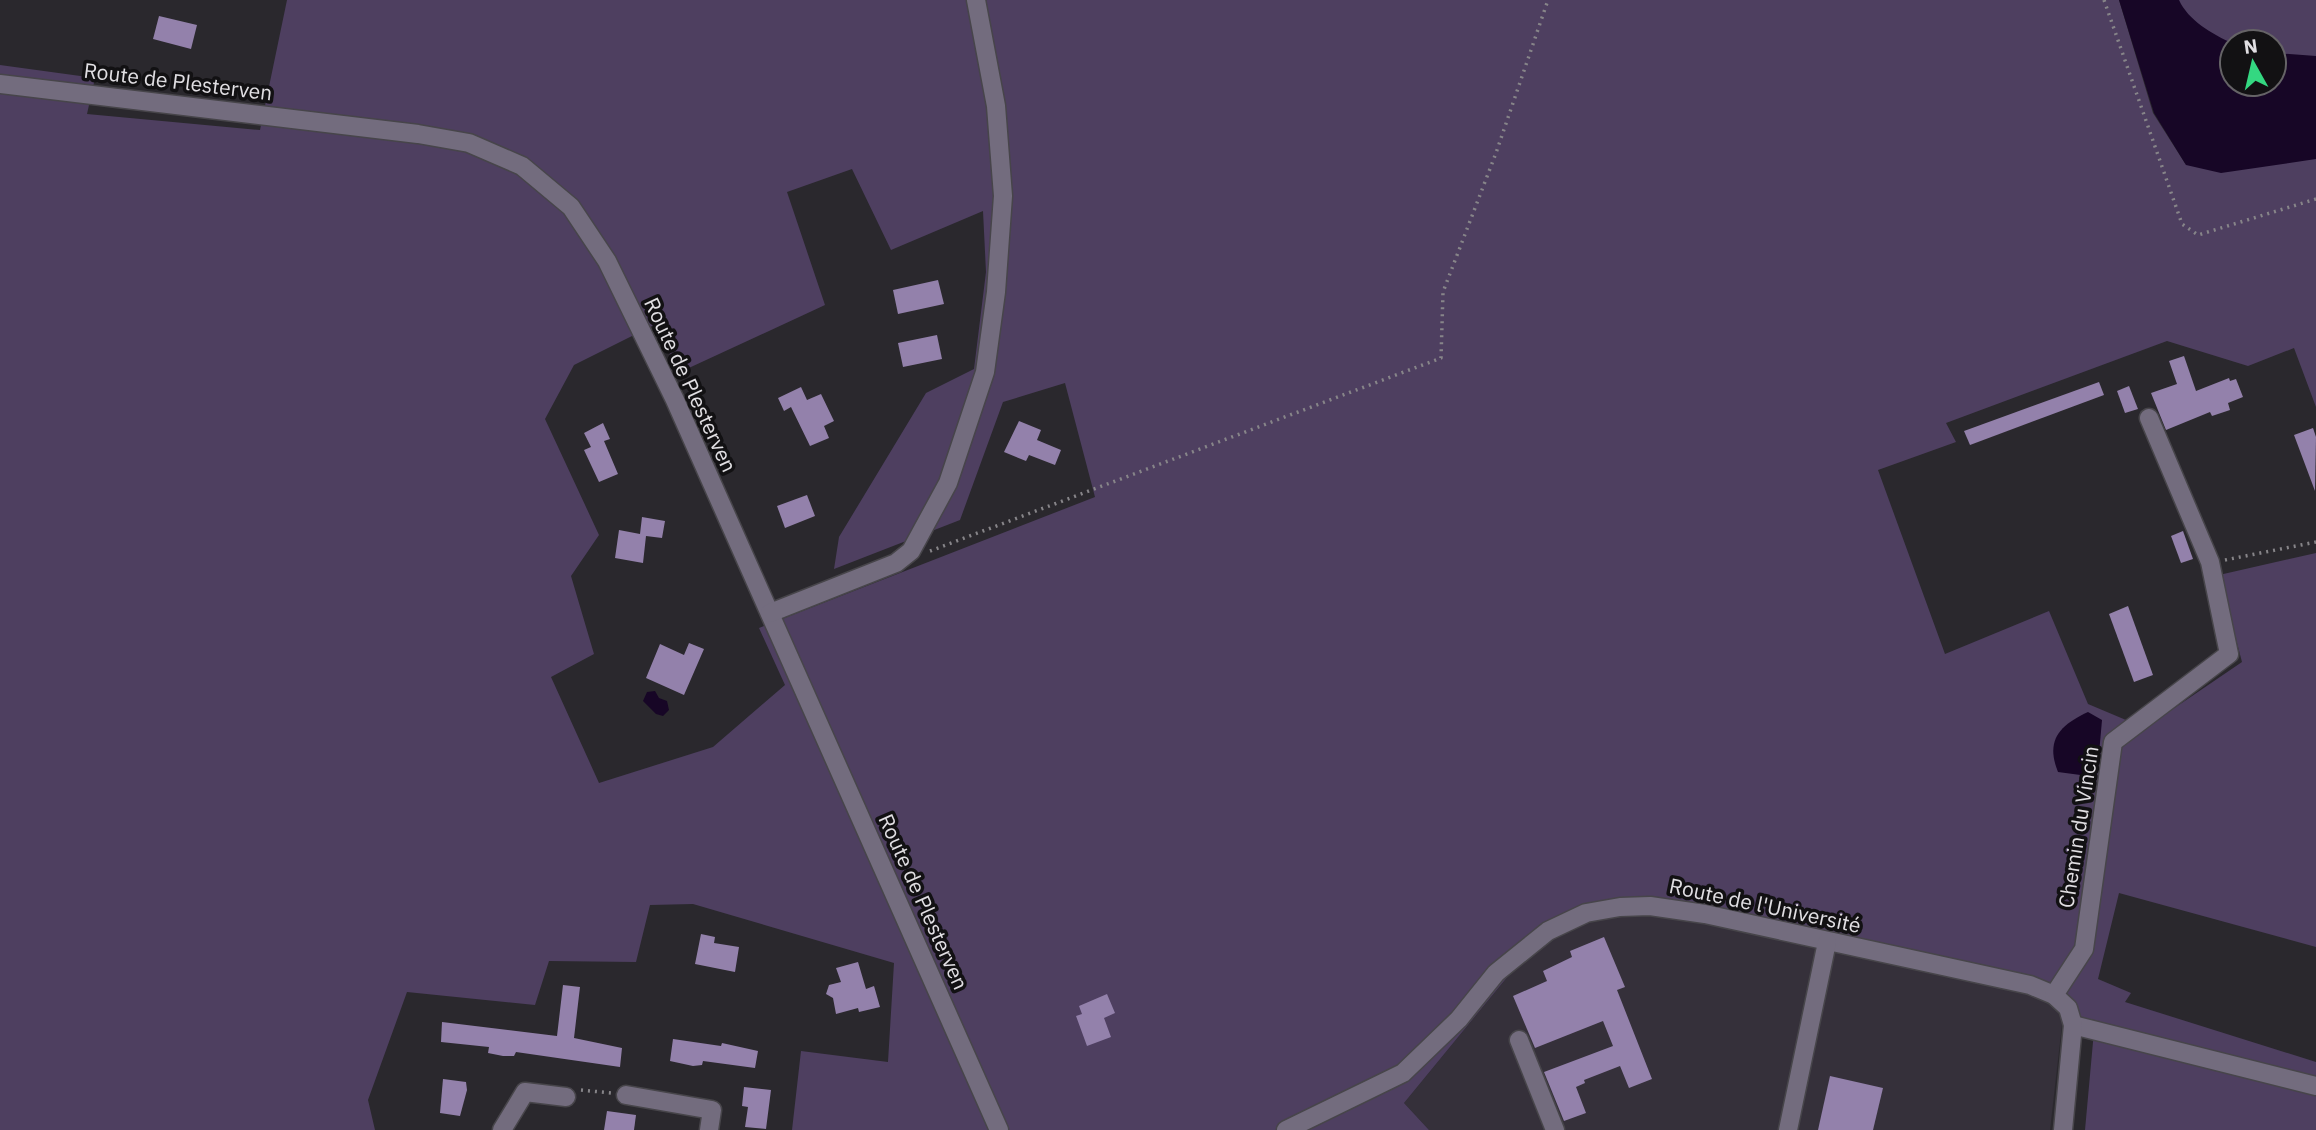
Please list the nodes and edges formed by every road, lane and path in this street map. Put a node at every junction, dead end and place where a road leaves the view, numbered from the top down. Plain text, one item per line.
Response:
1 (976, 0) edge
2 (1548, 0) edge
3 (2104, 0) edge
4 (0, 84) edge
5 (2316, 199) edge
6 (2150, 418) dead end
7 (2316, 542) edge
8 (911, 551) junction
9 (2210, 562) junction
10 (770, 613) junction
11 (1827, 942) junction
12 (2054, 995) junction
13 (2073, 1025) junction
14 (1519, 1040) dead end
15 (2316, 1086) edge
16 (626, 1095) joint
17 (566, 1097) joint
18 (502, 1130) edge
19 (709, 1130) edge
20 (999, 1130) edge
21 (1286, 1130) edge
22 (1555, 1130) edge
23 (1788, 1130) edge
24 (2063, 1130) edge

1 - 8 street
2 - 8 path
3 - 5 path
4 - 10 street, Route de Plesterven
6 - 9 street, Chemin du Vincin
7 - 9 path
8 - 10 street
9 - 12 street, Chemin du Vincin
10 - 20 street, Route de Plesterven
11 - 12 street, Route de l'Université
11 - 21 street, Route de l'Université
11 - 23 street
12 - 13 street
13 - 15 street
13 - 24 street
14 - 22 street
16 - 17 path
16 - 19 street
17 - 18 street

